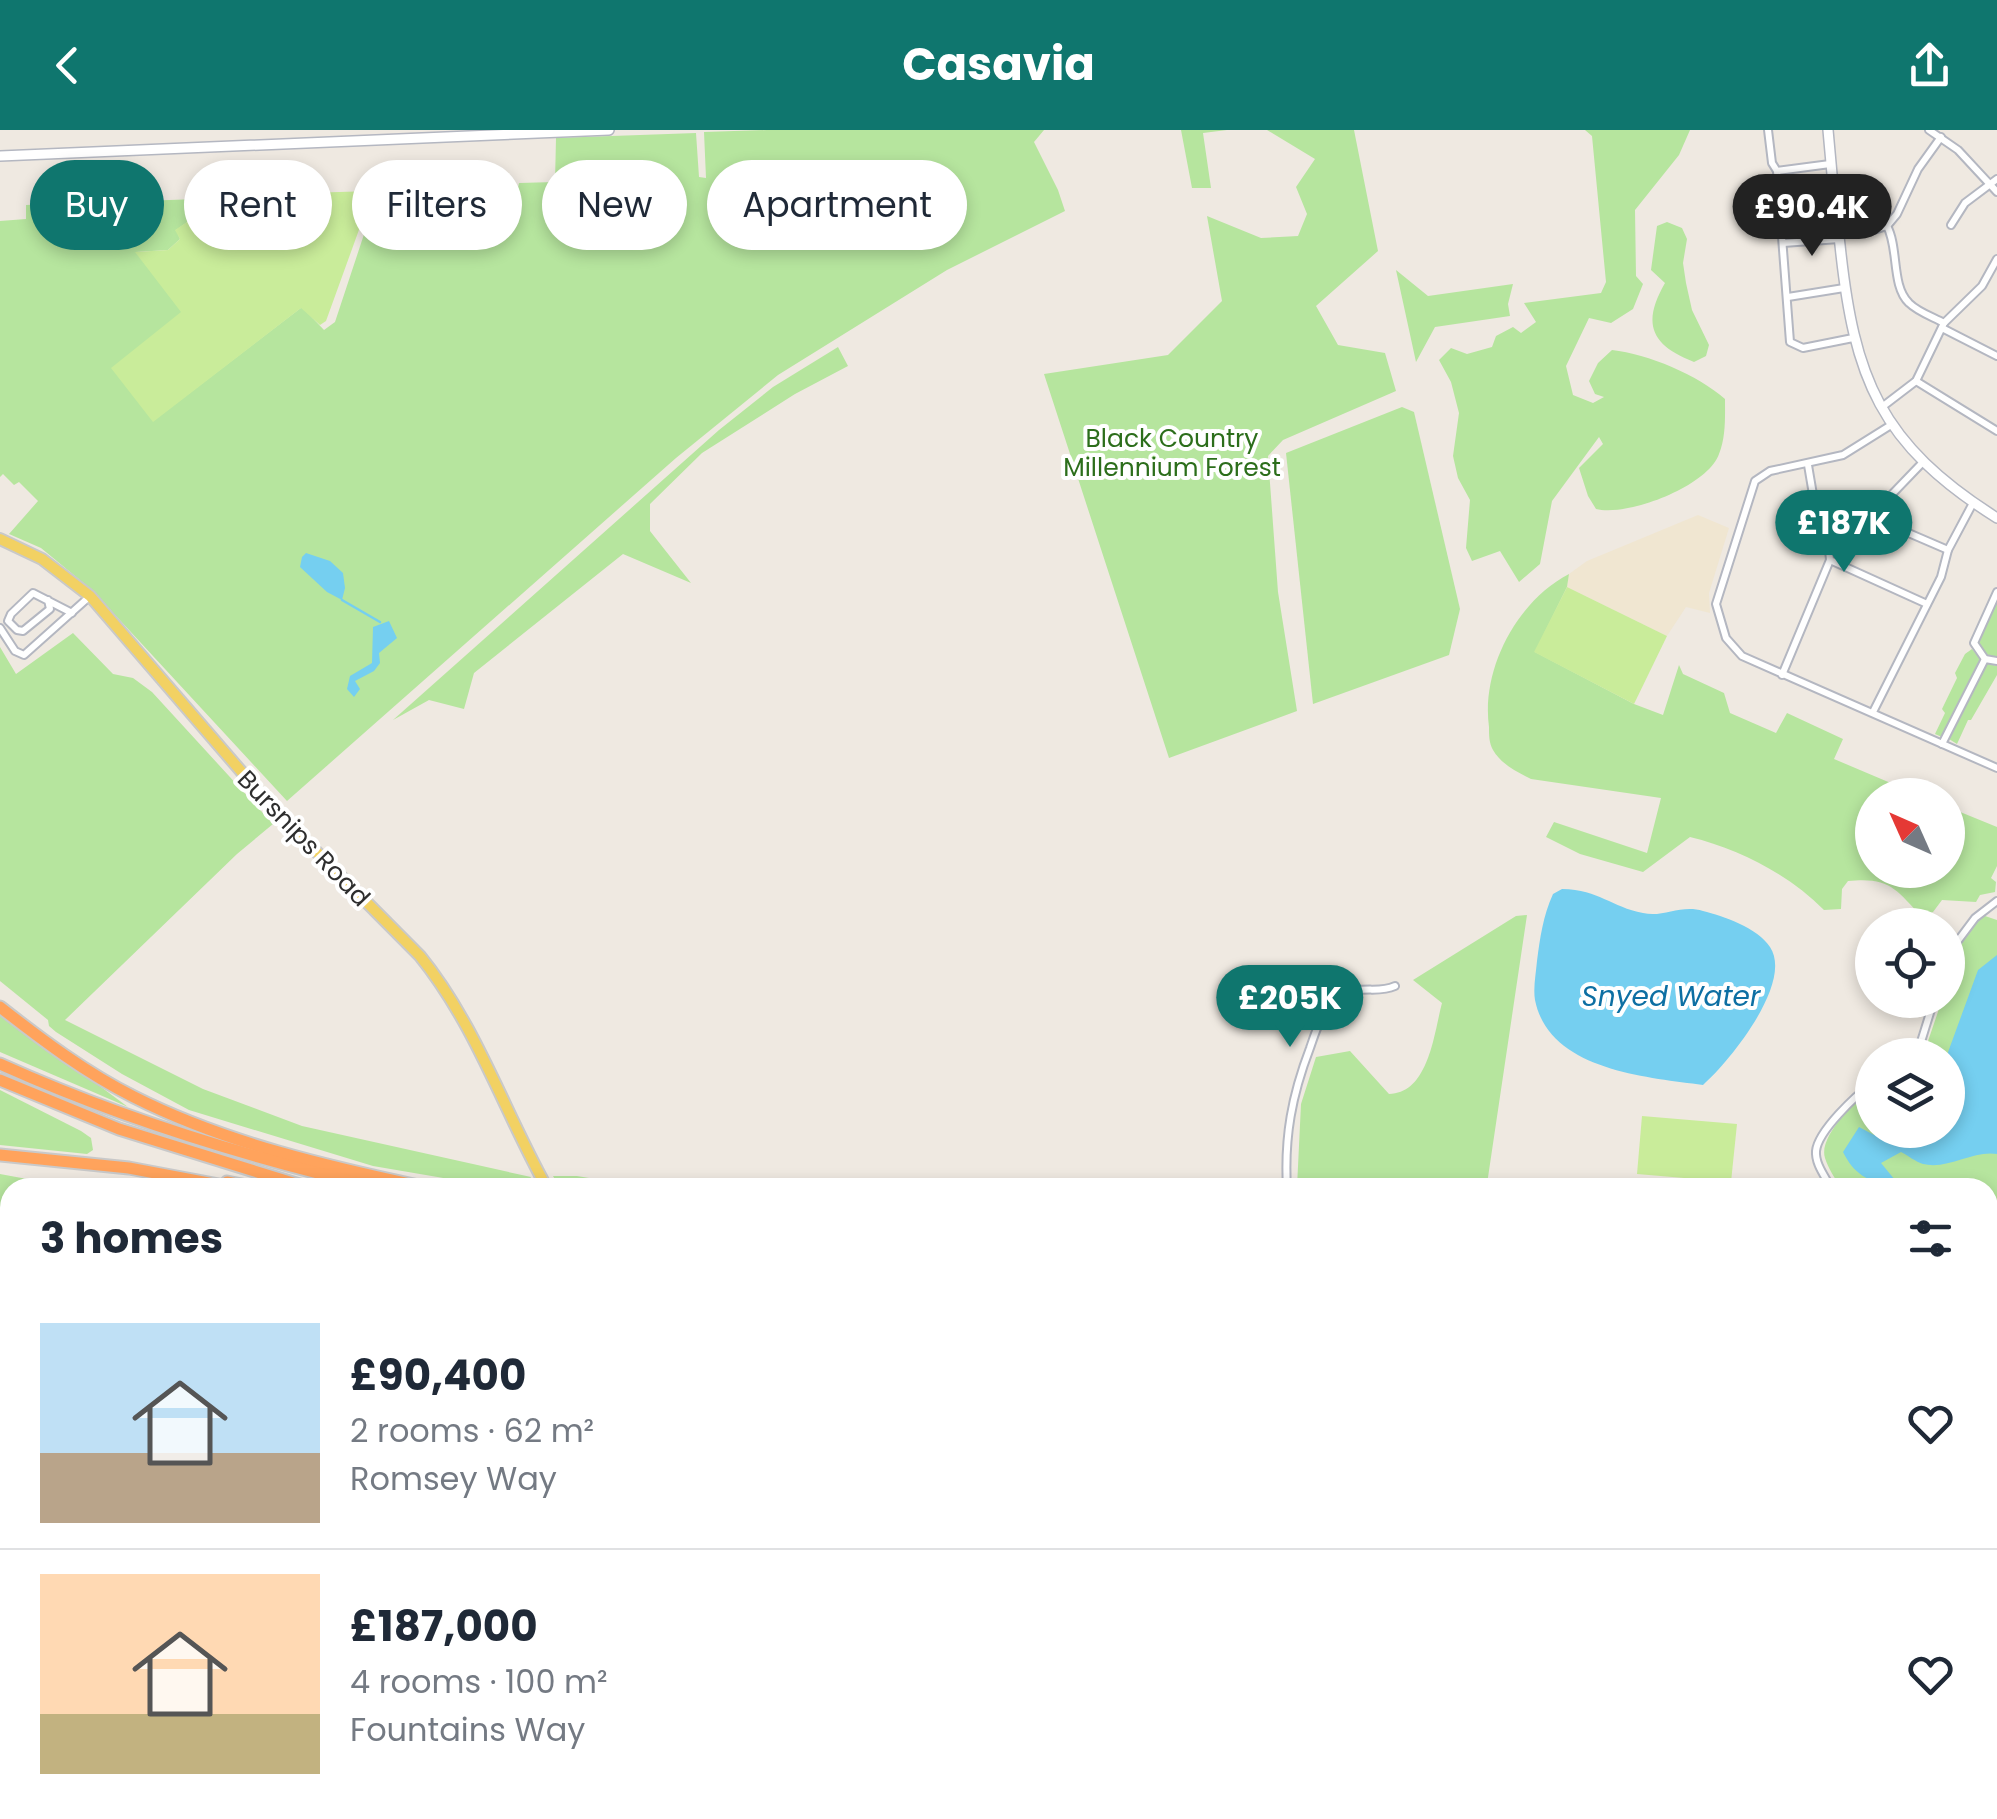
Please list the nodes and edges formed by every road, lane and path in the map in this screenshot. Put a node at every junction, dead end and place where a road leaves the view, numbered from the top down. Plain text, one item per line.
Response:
1 (609, 130) edge
2 (1768, 130) edge
3 (1828, 130) edge
4 (1929, 130) edge
5 (326, 136) edge
6 (1941, 137) junction
7 (0, 156) edge
8 (1830, 164) junction
9 (1777, 171) junction
10 (1997, 179) edge
11 (1989, 184) junction
12 (1997, 192) edge
13 (1952, 224) dead end
14 (1887, 226) junction
15 (1839, 236) junction
16 (1783, 243) junction
17 (1997, 259) edge
18 (1844, 288) junction
19 (1788, 297) junction
20 (1943, 325) junction
21 (1852, 338) junction
22 (1997, 356) edge
23 (1916, 381) junction
24 (1881, 408) junction
25 (1892, 425) junction
26 (1997, 431) edge
27 (1923, 462) junction
28 (1808, 465) junction
29 (1973, 503) junction
30 (1997, 518) edge
31 (0, 540) edge
32 (1948, 550) junction
33 (1830, 560) junction
34 (1997, 592) edge
35 (90, 596) junction
36 (48, 600) junction
37 (1927, 604) junction
38 (72, 613) junction
39 (0, 628) edge
40 (1985, 659) junction
41 (1997, 661) edge
42 (1782, 675) junction
43 (1873, 712) junction
44 (1942, 744) junction
45 (1997, 768) edge
46 (1997, 901) edge
47 (1965, 932) edge
48 (1395, 986) dead end
49 (0, 1007) edge
50 (0, 1064) edge
51 (0, 1080) edge
52 (1855, 1100) edge
53 (155, 1107) junction
54 (0, 1155) edge
55 (285, 1164) junction
56 (184, 1178) edge
57 (277, 1178) edge
58 (340, 1178) edge
59 (389, 1178) edge
60 (543, 1178) edge
61 (1286, 1178) edge
62 (1825, 1178) edge

1 - 5 main road
2 - 9 street
3 - 8 main road
4 - 6 street
5 - 7 main road
6 - 11 street
6 - 14 street
8 - 9 street
8 - 15 main road
9 - 16 street
10 - 11 street
11 - 12 street
11 - 13 street
14 - 15 street
14 - 20 street
15 - 16 street
15 - 18 main road
16 - 19 street
17 - 20 street
18 - 19 street
18 - 21 main road
19 - 21 street
20 - 22 street
20 - 23 street
21 - 24 main road
23 - 24 street
23 - 26 street
24 - 25 main road
25 - 27 main road
25 - 28 street
27 - 29 main road
27 - 32 street
28 - 33 street
28 - 42 street
29 - 30 main road
29 - 32 street
31 - 35 main road, Bursnips Road
32 - 37 street
33 - 37 street
33 - 42 street
34 - 40 street
35 - 38 street
35 - 60 main road, Bursnips Road
36 - 36 street
36 - 38 street
37 - 43 street
38 - 39 street
40 - 41 street
40 - 44 street
42 - 43 street
43 - 44 street
44 - 45 street
46 - 47 street
48 - 61 street
49 - 53 highway
50 - 55 highway
51 - 57 highway
52 - 62 street
53 - 55 highway
53 - 59 highway
54 - 56 highway
55 - 58 highway

